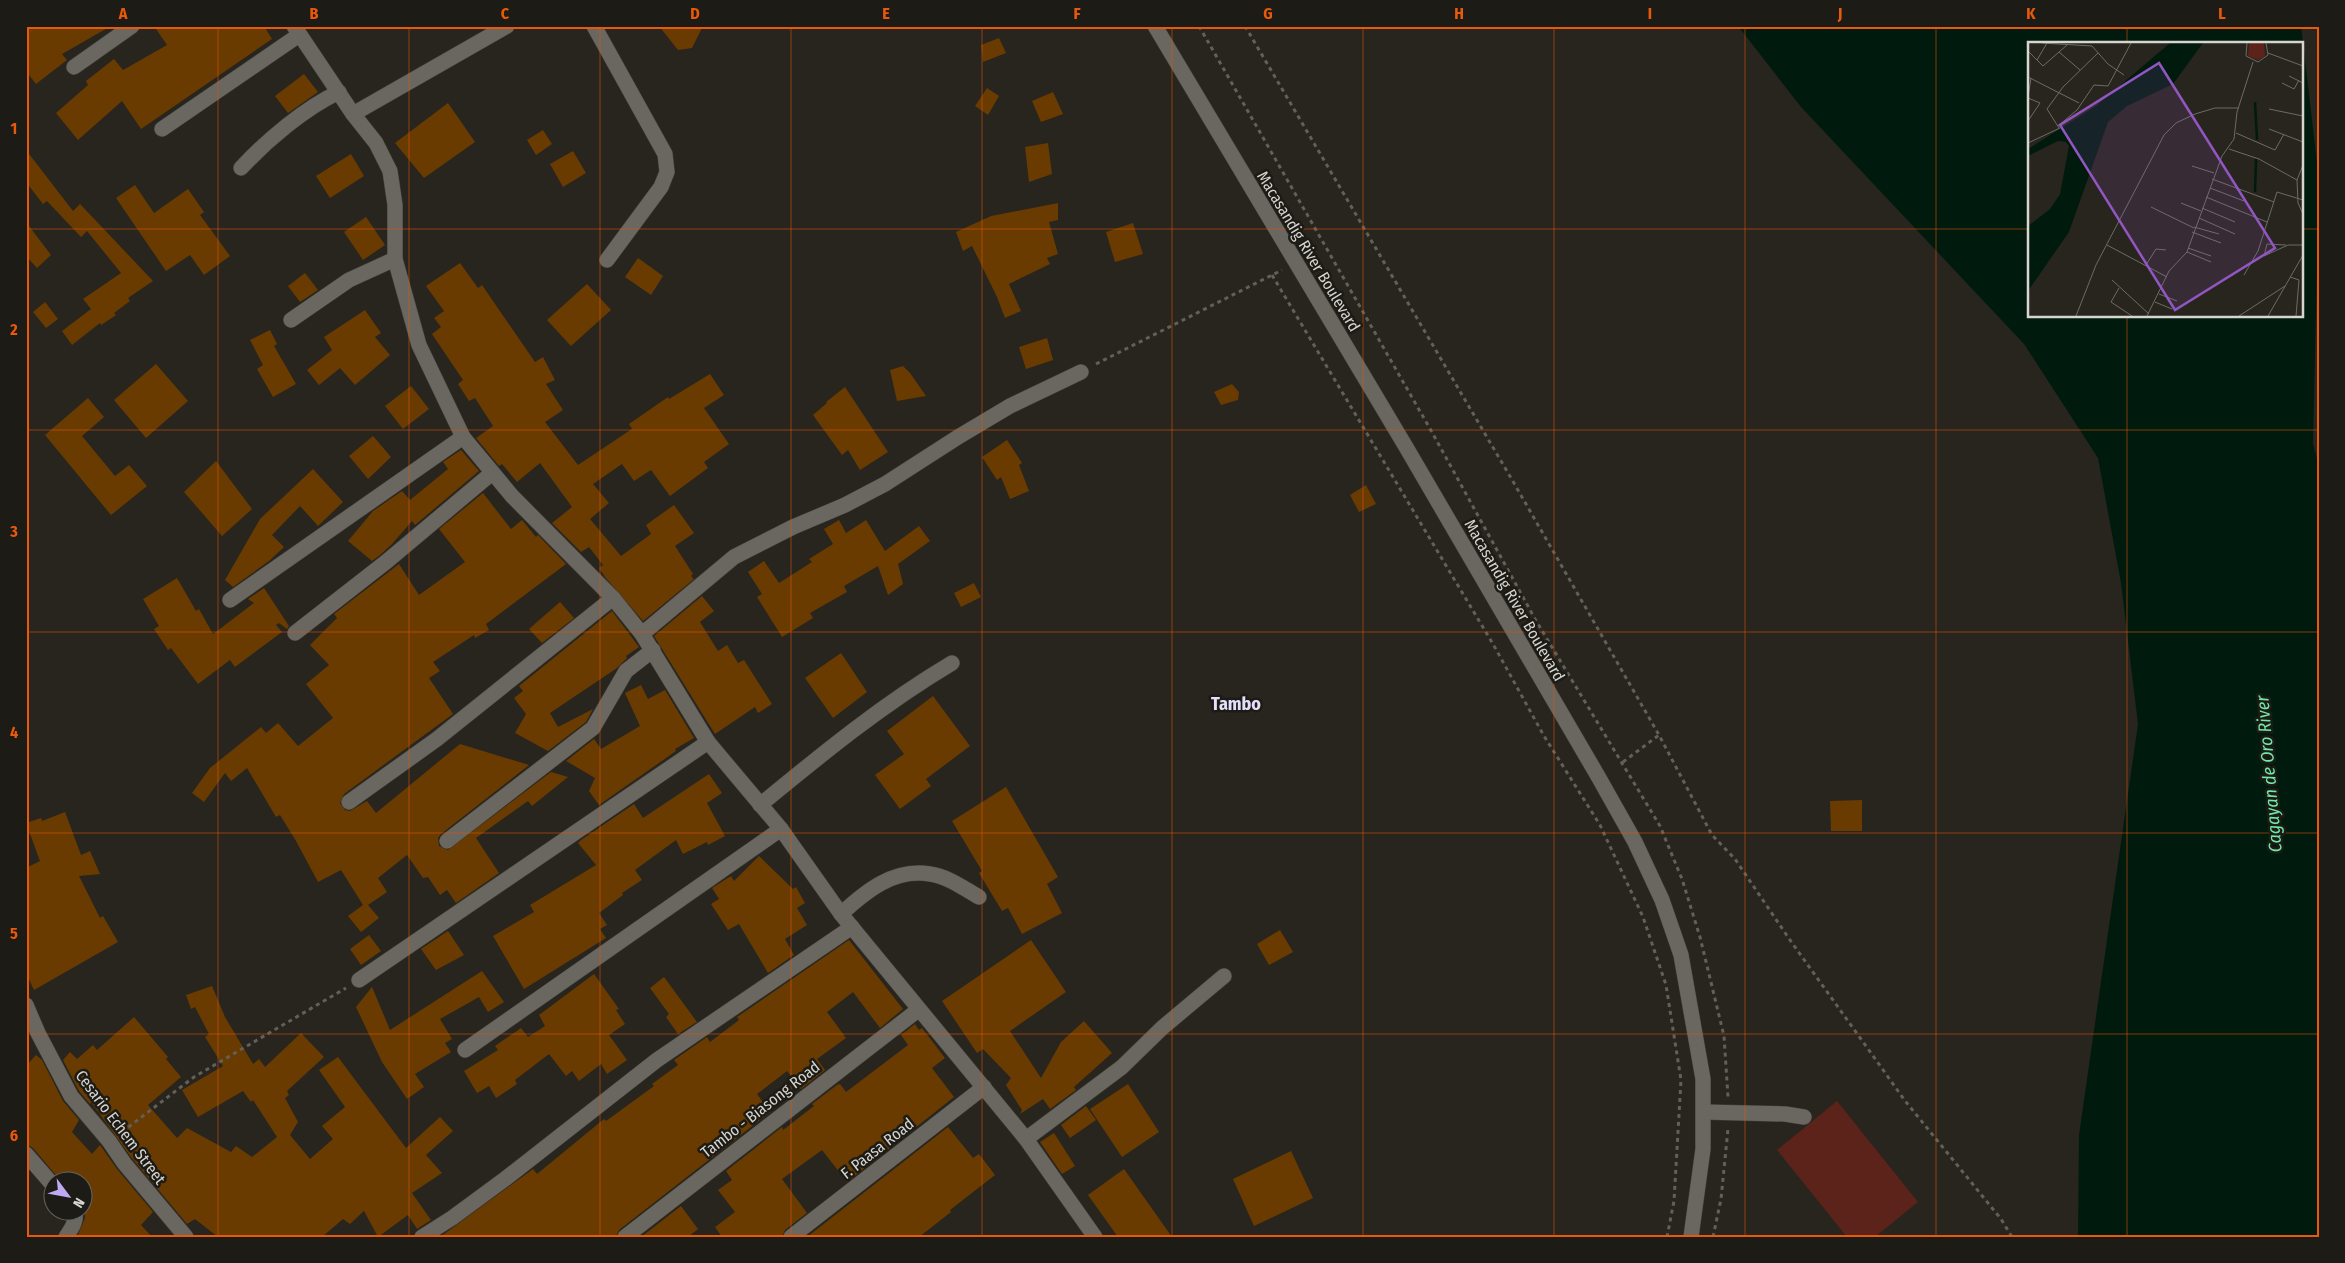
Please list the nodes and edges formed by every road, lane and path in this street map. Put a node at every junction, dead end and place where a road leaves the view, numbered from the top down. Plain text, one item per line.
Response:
1 (132, 26) edge
2 (507, 26) edge
3 (594, 26) edge
4 (1155, 26) edge
5 (1245, 26) edge
6 (297, 30) edge
7 (74, 66) dead end
8 (339, 92) junction
9 (353, 114) junction
10 (162, 129) dead end
11 (242, 168) dead end
12 (395, 259) junction
13 (607, 260) dead end
14 (1296, 263) junction
15 (1272, 275) junction
16 (291, 320) dead end
17 (1082, 372) joint
18 (463, 437) junction
19 (492, 473) junction
20 (613, 598) junction
21 (230, 600) dead end
22 (295, 633) dead end
23 (642, 634) junction
24 (653, 650) junction
25 (952, 663) dead end
26 (1659, 736) junction
27 (708, 742) junction
28 (1623, 762) dead end
29 (349, 802) dead end
30 (760, 805) junction
31 (781, 829) junction
32 (447, 841) dead end
33 (979, 897) dead end
34 (841, 914) junction
35 (852, 927) junction
36 (1224, 976) dead end
37 (359, 980) joint
38 (26, 1005) edge
39 (918, 1010) junction
40 (465, 1050) dead end
41 (984, 1087) junction
42 (1704, 1112) junction
43 (1804, 1117) dead end
44 (1026, 1139) junction
45 (109, 1141) junction
46 (26, 1154) edge
47 (42, 1172) edge
48 (75, 1220) edge
49 (66, 1237) edge
50 (186, 1237) edge
51 (422, 1237) edge
52 (625, 1237) edge
53 (791, 1237) edge
54 (1096, 1237) edge
55 (1667, 1237) edge
56 (1691, 1237) edge
57 (2012, 1237) edge

1 - 7 street
2 - 9 street
3 - 13 street
4 - 14 street, Macasandig River Boulevard
5 - 26 path
6 - 8 street
6 - 10 street
8 - 9 street
8 - 11 street
9 - 12 street
12 - 16 street
12 - 18 street
14 - 15 path
14 - 42 street, Macasandig River Boulevard
15 - 17 path
15 - 55 path
17 - 23 street
18 - 19 street
18 - 21 street
19 - 20 street
19 - 22 street
20 - 23 street
20 - 29 street
23 - 24 street
24 - 27 street
24 - 32 street
25 - 30 street
26 - 28 path
26 - 57 path
27 - 30 street
27 - 37 street
30 - 31 street
31 - 34 street
31 - 40 street
33 - 34 street
34 - 35 street
35 - 39 street
35 - 51 street
36 - 44 street
37 - 45 path
38 - 45 street, Cesario Echem Street
39 - 41 street
39 - 52 street, Tambo - Biasong Road
41 - 44 street
41 - 53 street, F. Paasa Road
42 - 43 street
42 - 56 street, Macasandig River Boulevard
44 - 54 street
45 - 50 street, Cesario Echem Street
46 - 47 street
48 - 49 street

